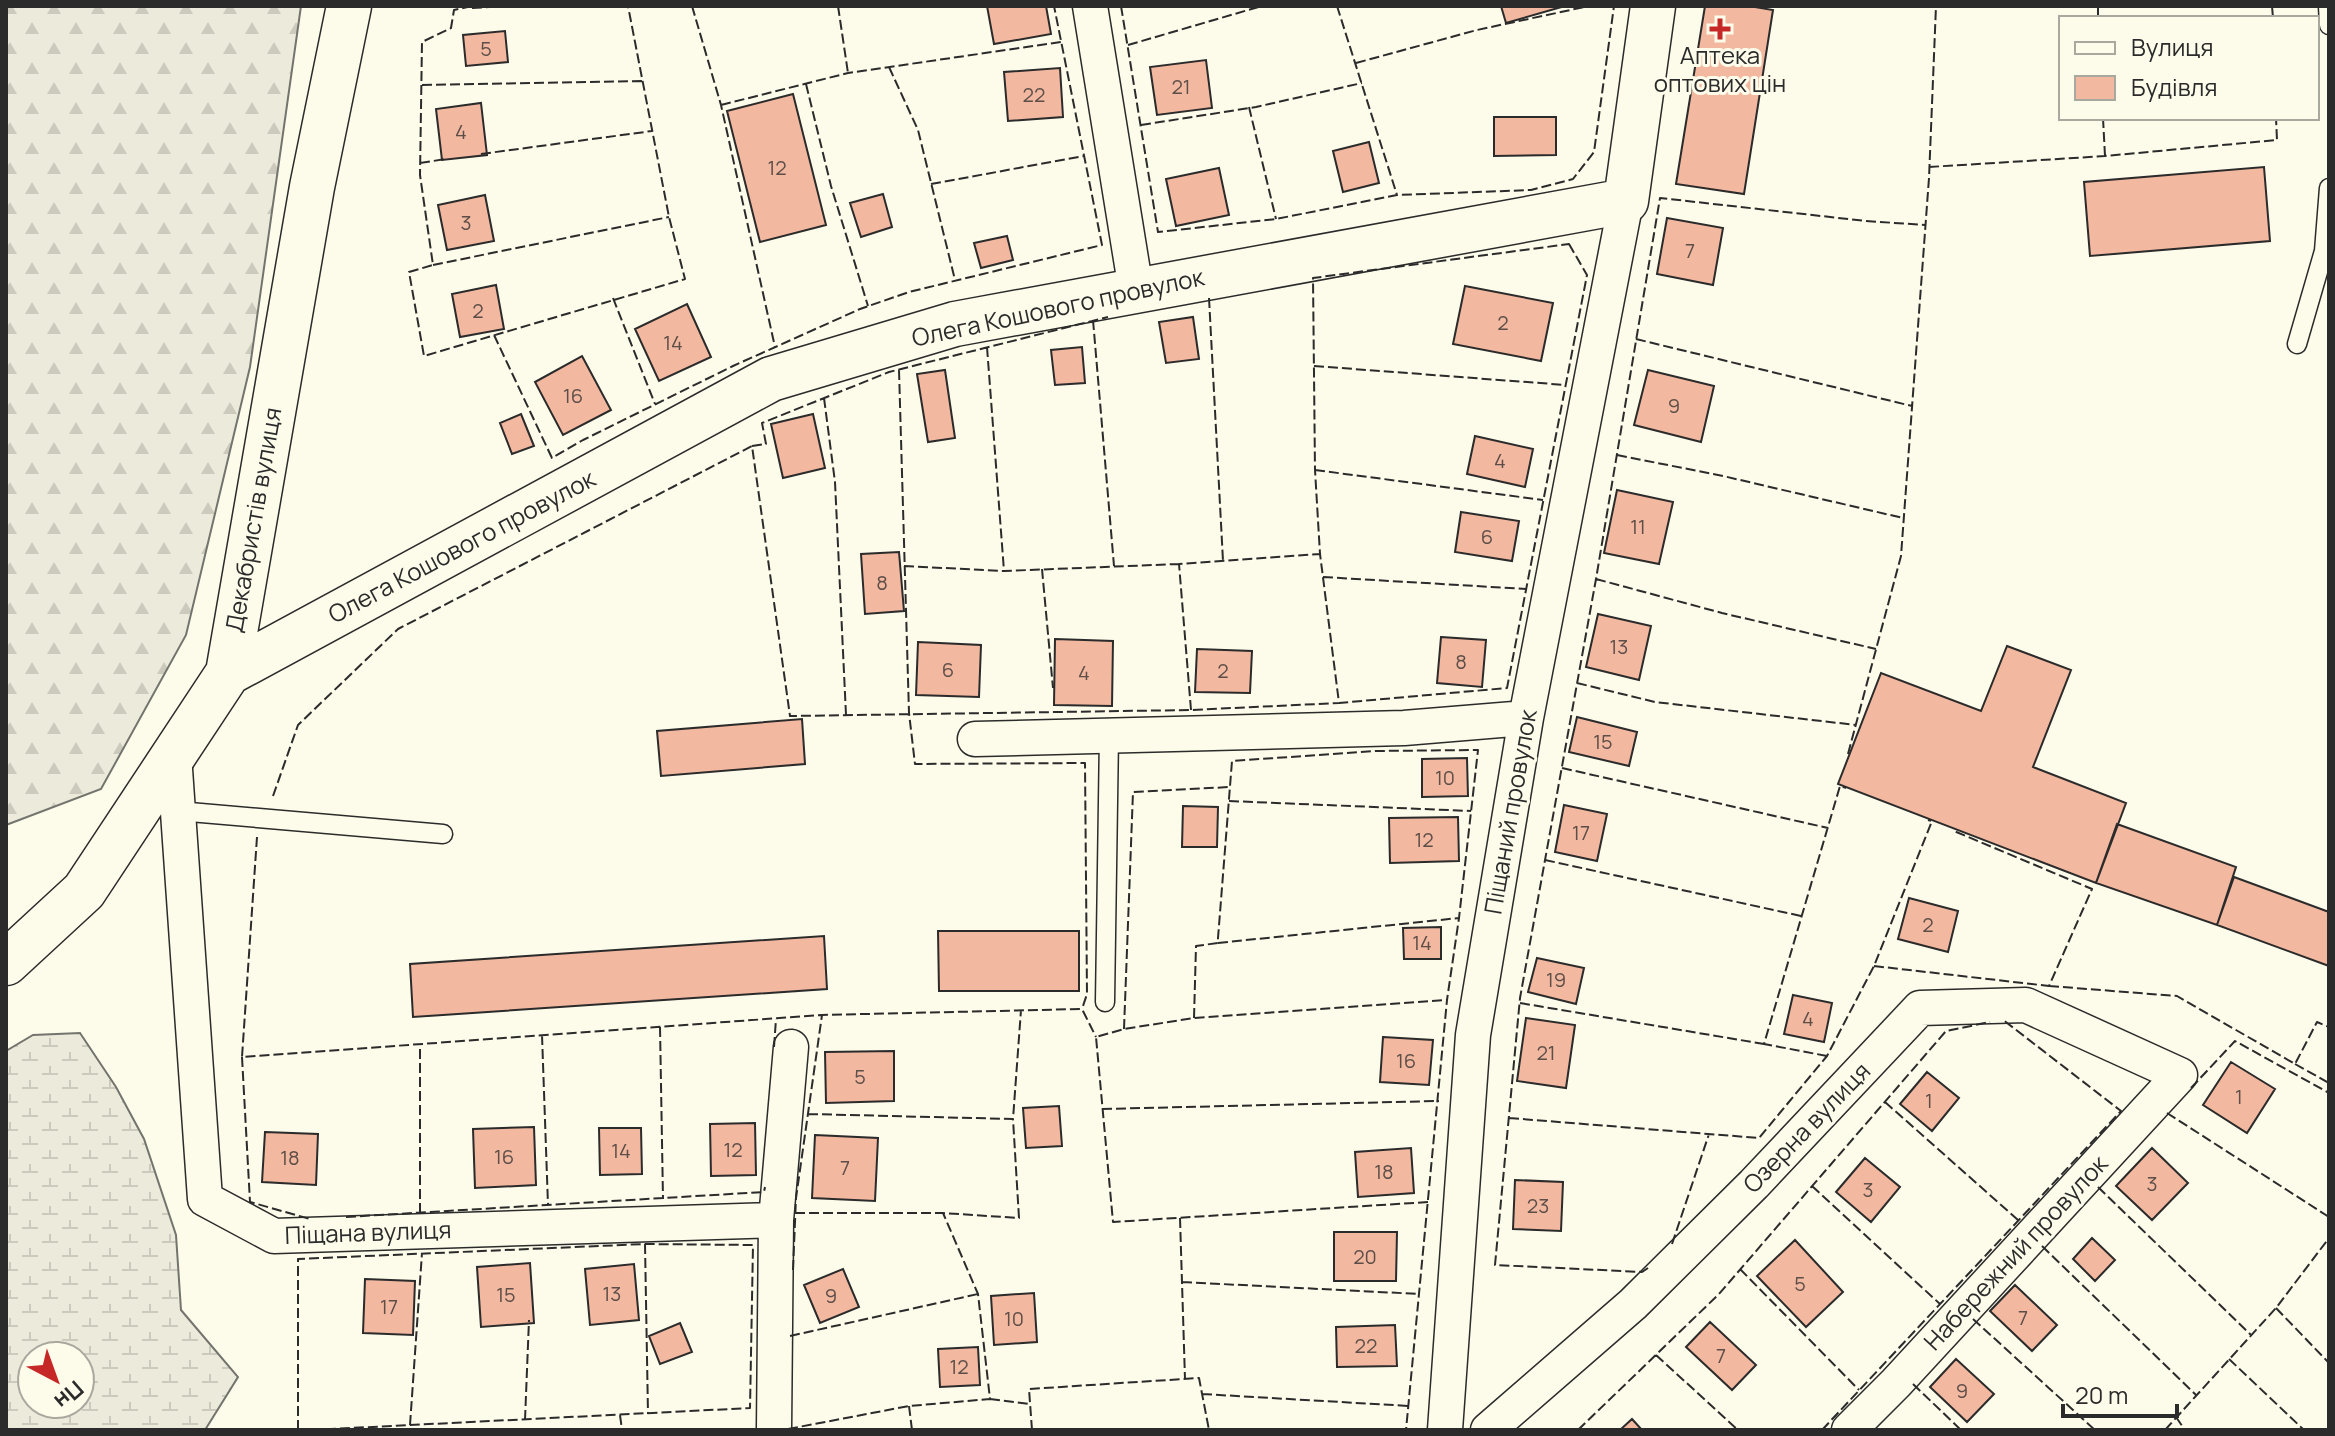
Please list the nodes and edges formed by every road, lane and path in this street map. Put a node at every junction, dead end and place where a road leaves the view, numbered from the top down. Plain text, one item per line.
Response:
1 (349, 6) edge
2 (1090, 6) edge
3 (1653, 6) edge
4 (2328, 6) edge
5 (2329, 25) edge
6 (2329, 188) edge
7 (1626, 201) junction
8 (1136, 290) junction
9 (2297, 344) dead end
10 (228, 673) junction
11 (1526, 718) junction
12 (1109, 735) junction
13 (975, 739) dead end
14 (174, 755) junction
15 (178, 811) junction
16 (443, 834) dead end
17 (6, 963) edge
18 (1105, 1002) dead end
19 (791, 1047) dead end
20 (2180, 1075) joint
21 (776, 1220) junction
22 (774, 1430) edge
23 (1445, 1430) edge
24 (1488, 1430) edge
25 (1849, 1430) edge

1 - 10 street, Декабристів вулиця
2 - 8 street
3 - 7 street
4 - 5 lane
6 - 9 lane
7 - 8 street, Олега Кошового провулок
7 - 11 street, Піщаний провулок
8 - 10 street, Олега Кошового провулок
10 - 14 street, Декабристів вулиця
11 - 12 street
11 - 23 street, Піщаний провулок
12 - 13 street
12 - 18 lane
14 - 15 street, Піщана вулиця
14 - 17 street, Декабристів вулиця
15 - 16 lane
15 - 21 street, Піщана вулиця
19 - 21 street
20 - 24 street, Озерна вулиця
20 - 25 street, Набережний провулок
21 - 22 street

